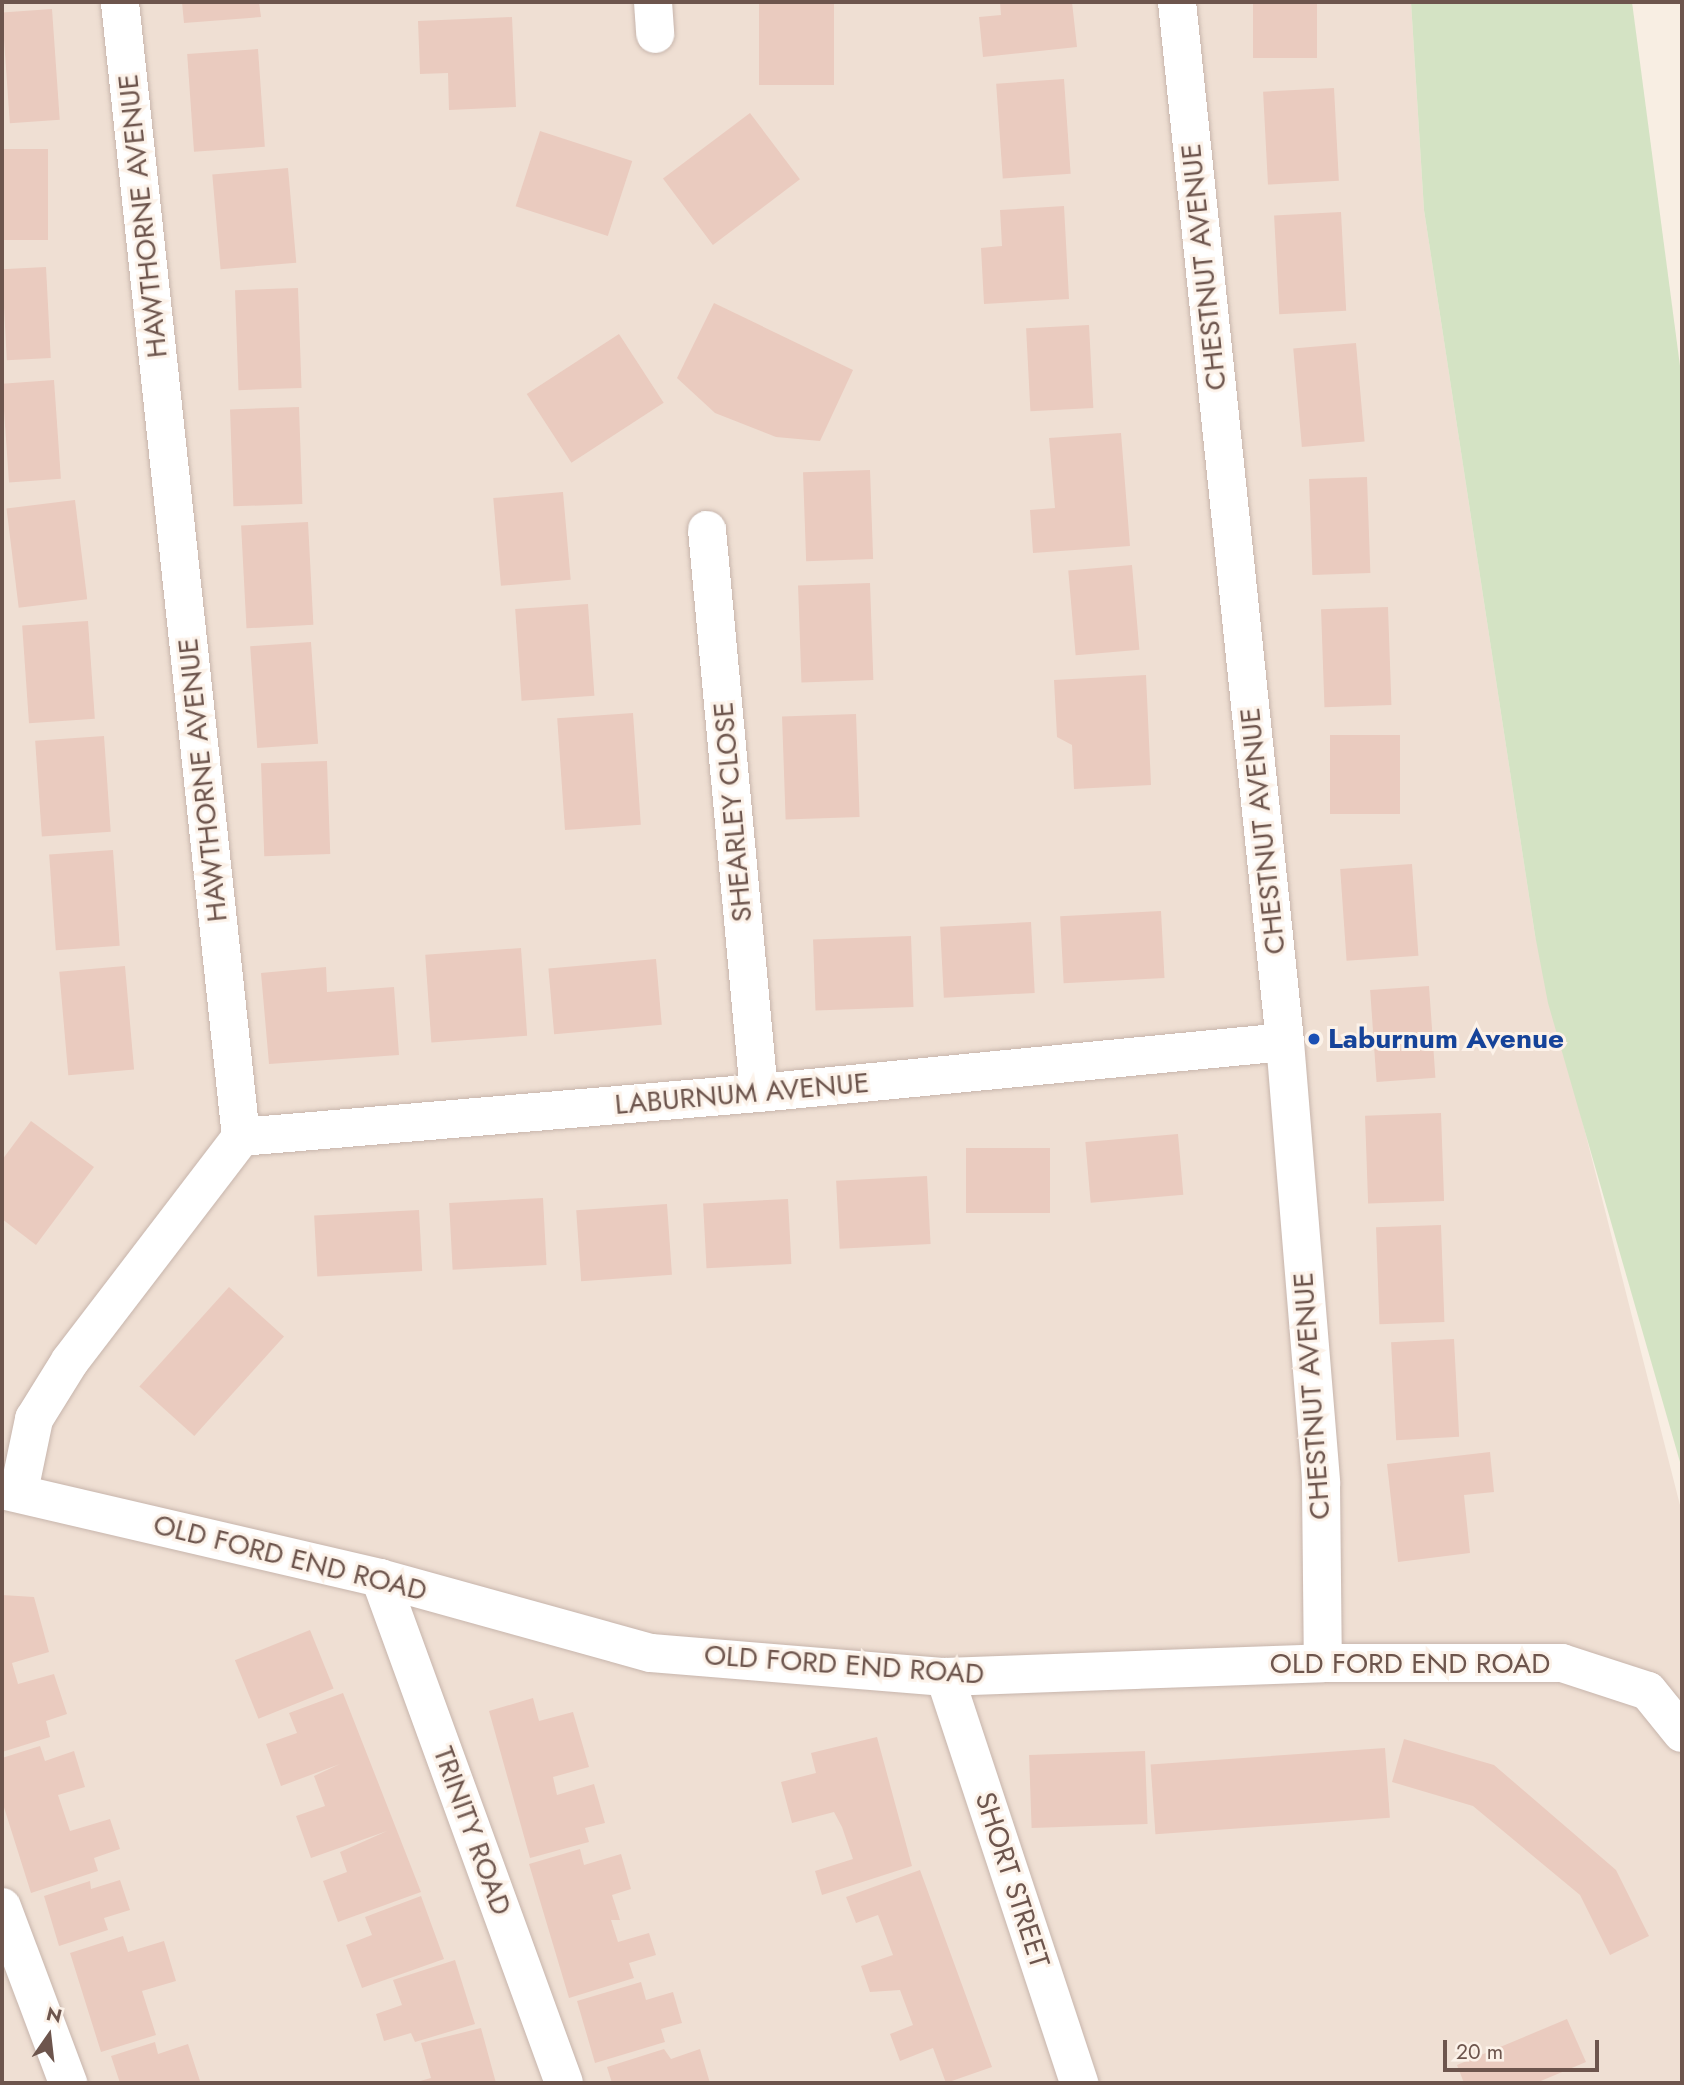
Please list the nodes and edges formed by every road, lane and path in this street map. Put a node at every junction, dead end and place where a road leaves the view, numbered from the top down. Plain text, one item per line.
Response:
1 (120, 2) edge
2 (1177, 2) edge
3 (707, 530) dead end
4 (1285, 1042) junction
5 (759, 1093) junction
6 (241, 1137) junction
7 (10, 1491) edge
8 (380, 1578) junction
9 (1323, 1663) junction
10 (945, 1677) junction
11 (1682, 1733) edge
12 (2, 1907) edge
13 (68, 2083) edge
14 (564, 2083) edge
15 (1079, 2083) edge

1 - 6 street, HAWTHORNE AVENUE
2 - 4 street, CHESTNUT AVENUE
3 - 5 street, SHEARLEY CLOSE
4 - 5 street, LABURNUM AVENUE
4 - 9 street, CHESTNUT AVENUE
5 - 6 street, LABURNUM AVENUE
6 - 7 street
7 - 8 street, OLD FORD END ROAD
8 - 10 street, OLD FORD END ROAD
8 - 14 street, TRINITY ROAD
9 - 10 street, OLD FORD END ROAD
9 - 11 street, OLD FORD END ROAD
10 - 15 street, SHORT STREET
12 - 13 street

